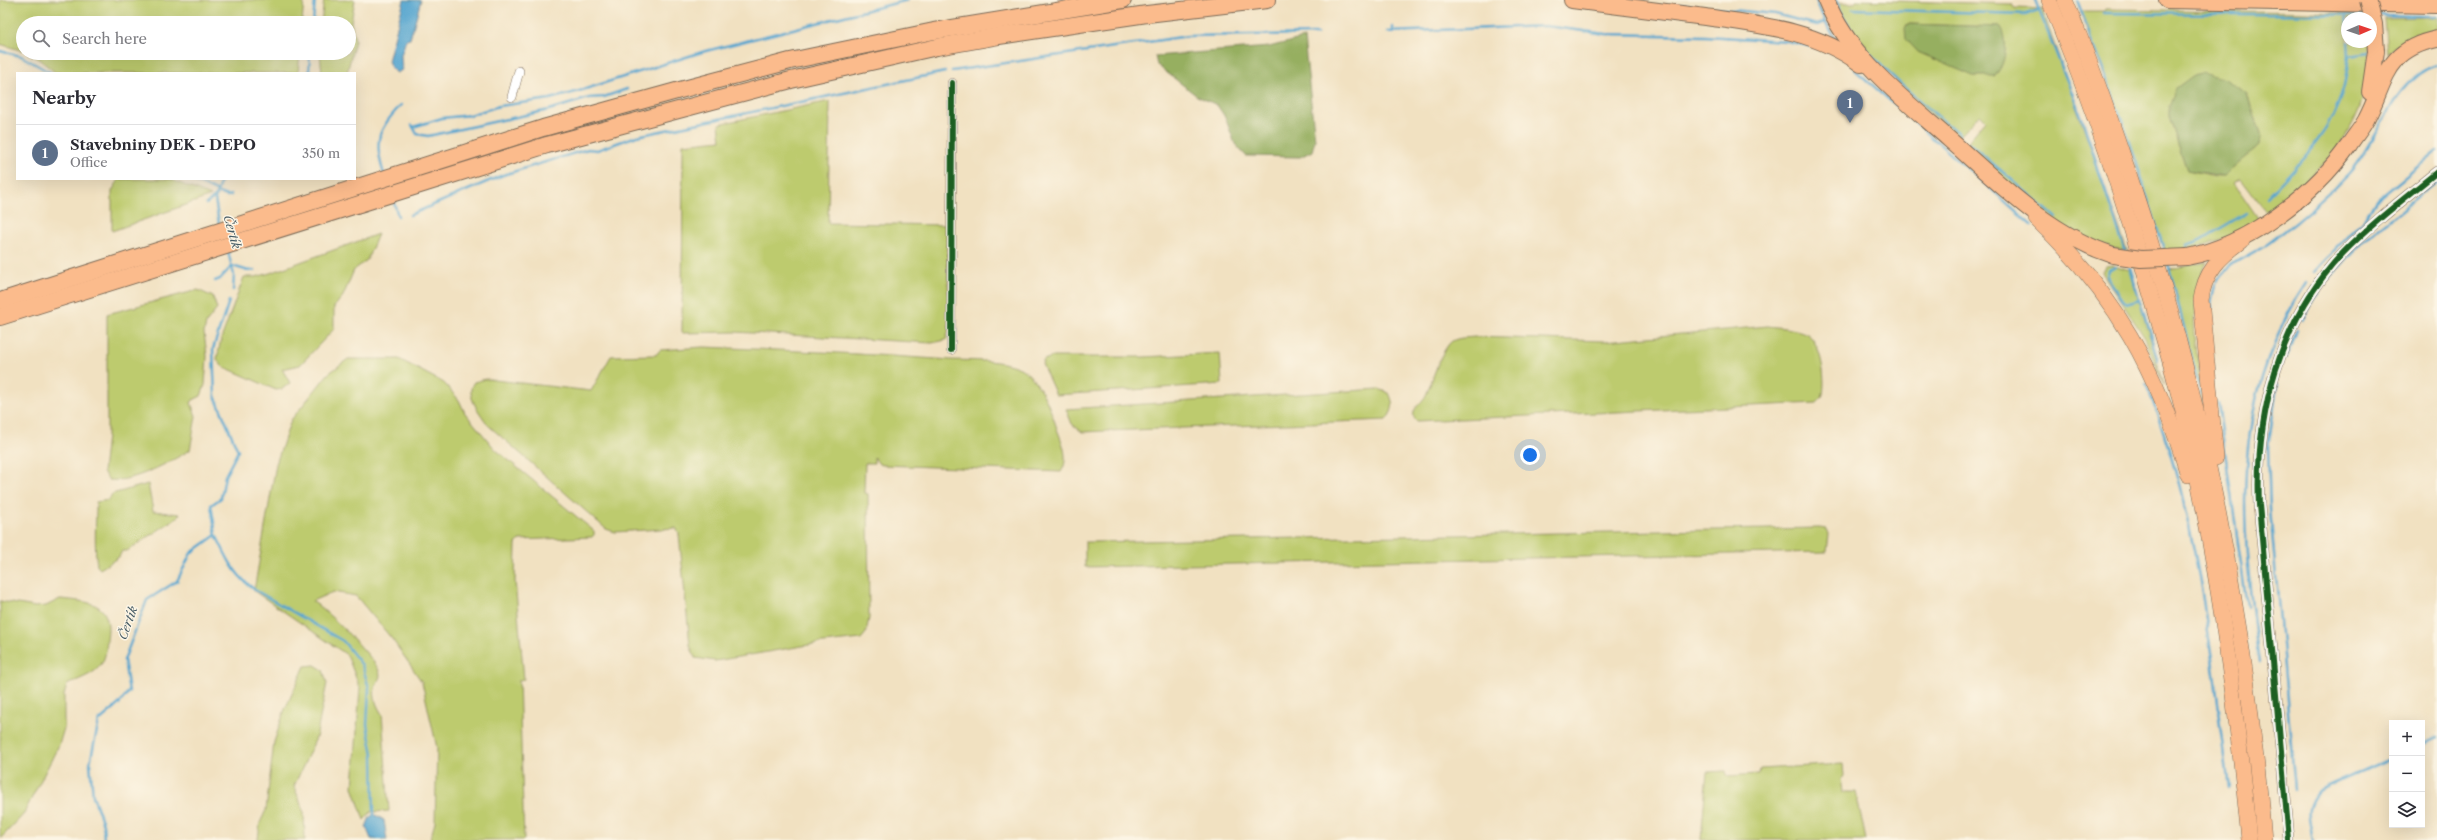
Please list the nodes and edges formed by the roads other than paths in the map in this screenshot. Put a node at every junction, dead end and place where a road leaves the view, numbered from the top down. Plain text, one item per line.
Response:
1 (1123, 0) edge
2 (1267, 0) edge
3 (1572, 0) edge
4 (1826, 0) edge
5 (2049, 0) edge
6 (2065, 0) edge
7 (2167, 0) edge
8 (2368, 0) edge
9 (2437, 5) edge
10 (2437, 39) edge
11 (519, 71) dead end
12 (952, 83) dead end
13 (1896, 91) junction
14 (512, 97) dead end
15 (2356, 133) junction
16 (2437, 172) edge
17 (2001, 186) junction
18 (2258, 229) junction
19 (232, 236) junction
20 (203, 244) junction
21 (0, 301) edge
22 (0, 317) edge
23 (951, 350) dead end
24 (2224, 543) junction
25 (2212, 556) junction
26 (2249, 840) edge
27 (2264, 840) edge
28 (2289, 840) edge

1 - 19 highway
2 - 19 highway
3 - 13 highway
4 - 13 highway
5 - 25 highway
6 - 24 highway
7 - 9 highway
8 - 15 highway, bridge
10 - 15 highway
11 - 14 street
12 - 23 street
13 - 17 highway
15 - 18 highway
16 - 28 street
17 - 18 highway, bridge
17 - 25 highway
18 - 24 highway
19 - 20 highway
20 - 21 highway
20 - 22 highway
24 - 27 highway
25 - 26 highway

